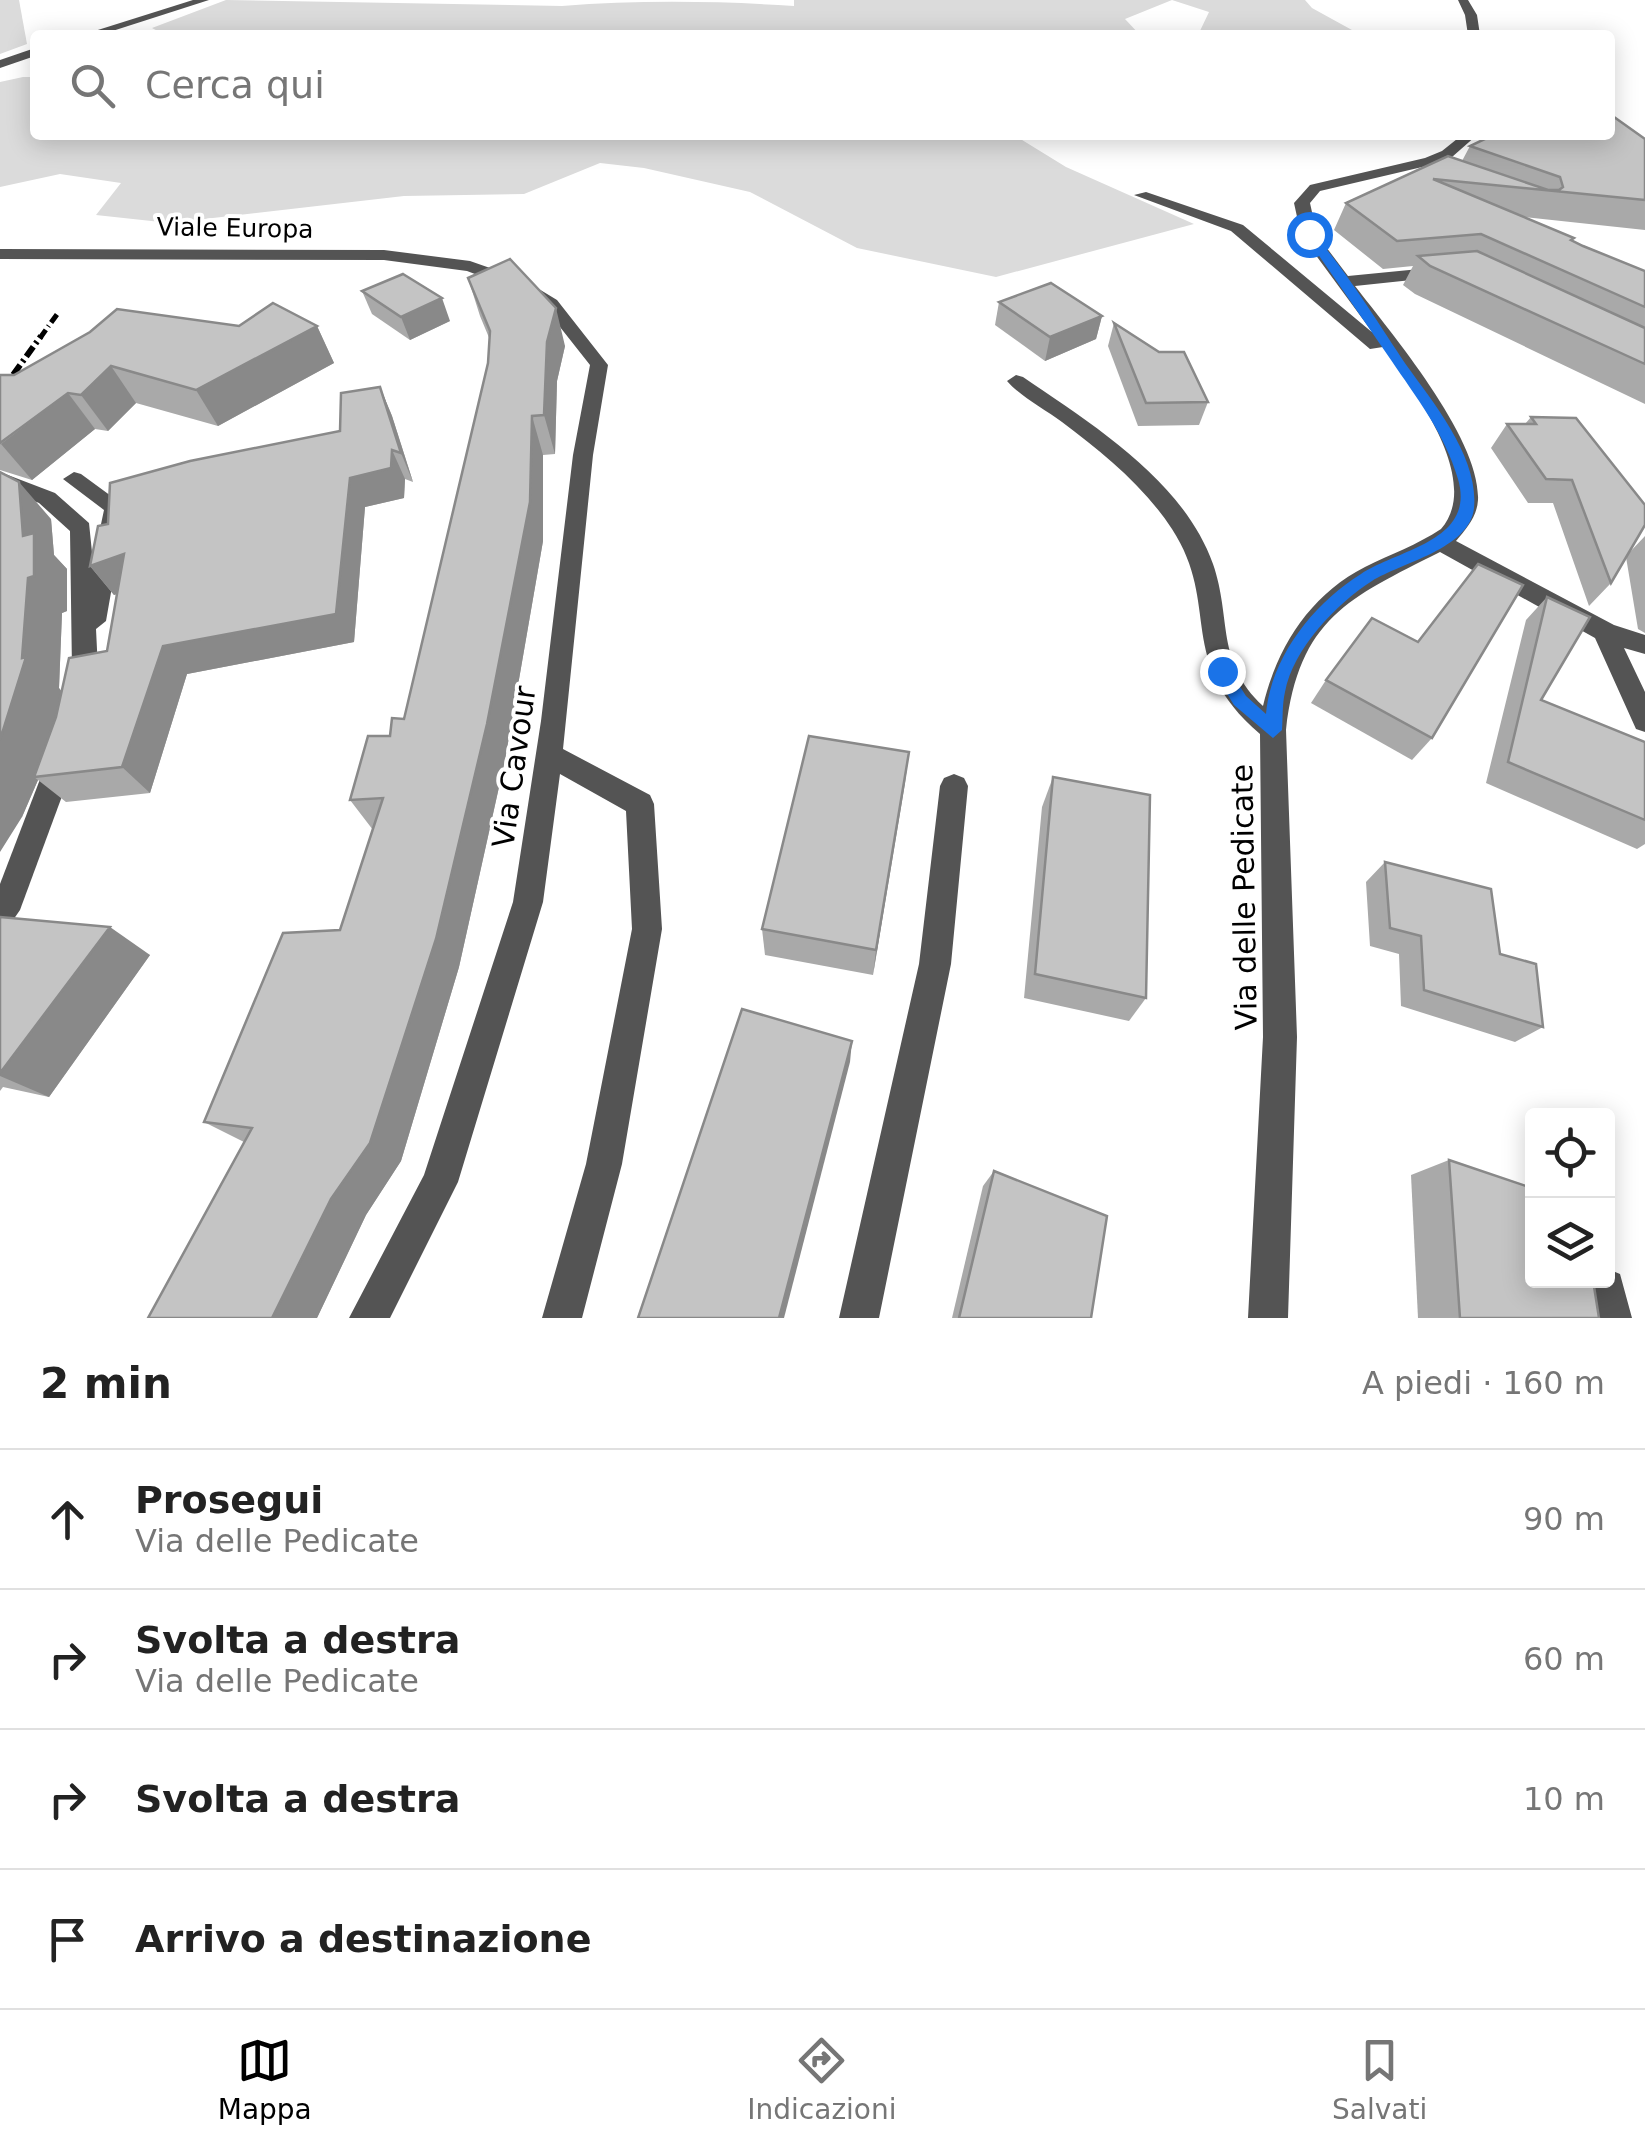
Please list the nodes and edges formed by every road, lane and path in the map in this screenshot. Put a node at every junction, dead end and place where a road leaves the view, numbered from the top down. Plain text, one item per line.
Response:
1 (204, 0) edge
2 (1463, 0) edge
3 (105, 30) edge
4 (1473, 30) edge
5 (30, 54) edge
6 (0, 64) edge
7 (1464, 140) edge
8 (1141, 195) dead end
9 (0, 254) edge
10 (470, 266) joint
11 (1464, 270) edge
12 (1342, 282) junction
13 (1406, 371) junction
14 (1016, 380) dead end
15 (0, 479) edge
16 (74, 479) dead end
17 (1440, 542) junction
18 (1606, 632) junction
19 (1645, 644) edge
20 (84, 670) junction
21 (75, 706) edge
22 (1645, 722) edge
23 (1273, 730) junction
24 (66, 742) edge
25 (549, 755) junction
26 (954, 786) dead end
27 (0, 914) edge
28 (368, 1318) edge
29 (562, 1318) edge
30 (859, 1318) edge
31 (1268, 1318) edge

1 - 3 street
2 - 4 street
5 - 6 street
7 - 12 street
8 - 13 street
9 - 10 street, Viale Europa
10 - 25 street, Via Cavour
11 - 12 street
12 - 13 street
13 - 17 street
14 - 23 street
15 - 20 street
16 - 20 street
17 - 18 street
17 - 23 street, Via delle Pedicate
18 - 19 street
18 - 22 street
20 - 21 street
23 - 31 street, Via delle Pedicate
24 - 27 street
25 - 28 street, Via Cavour
25 - 29 street
26 - 30 street

